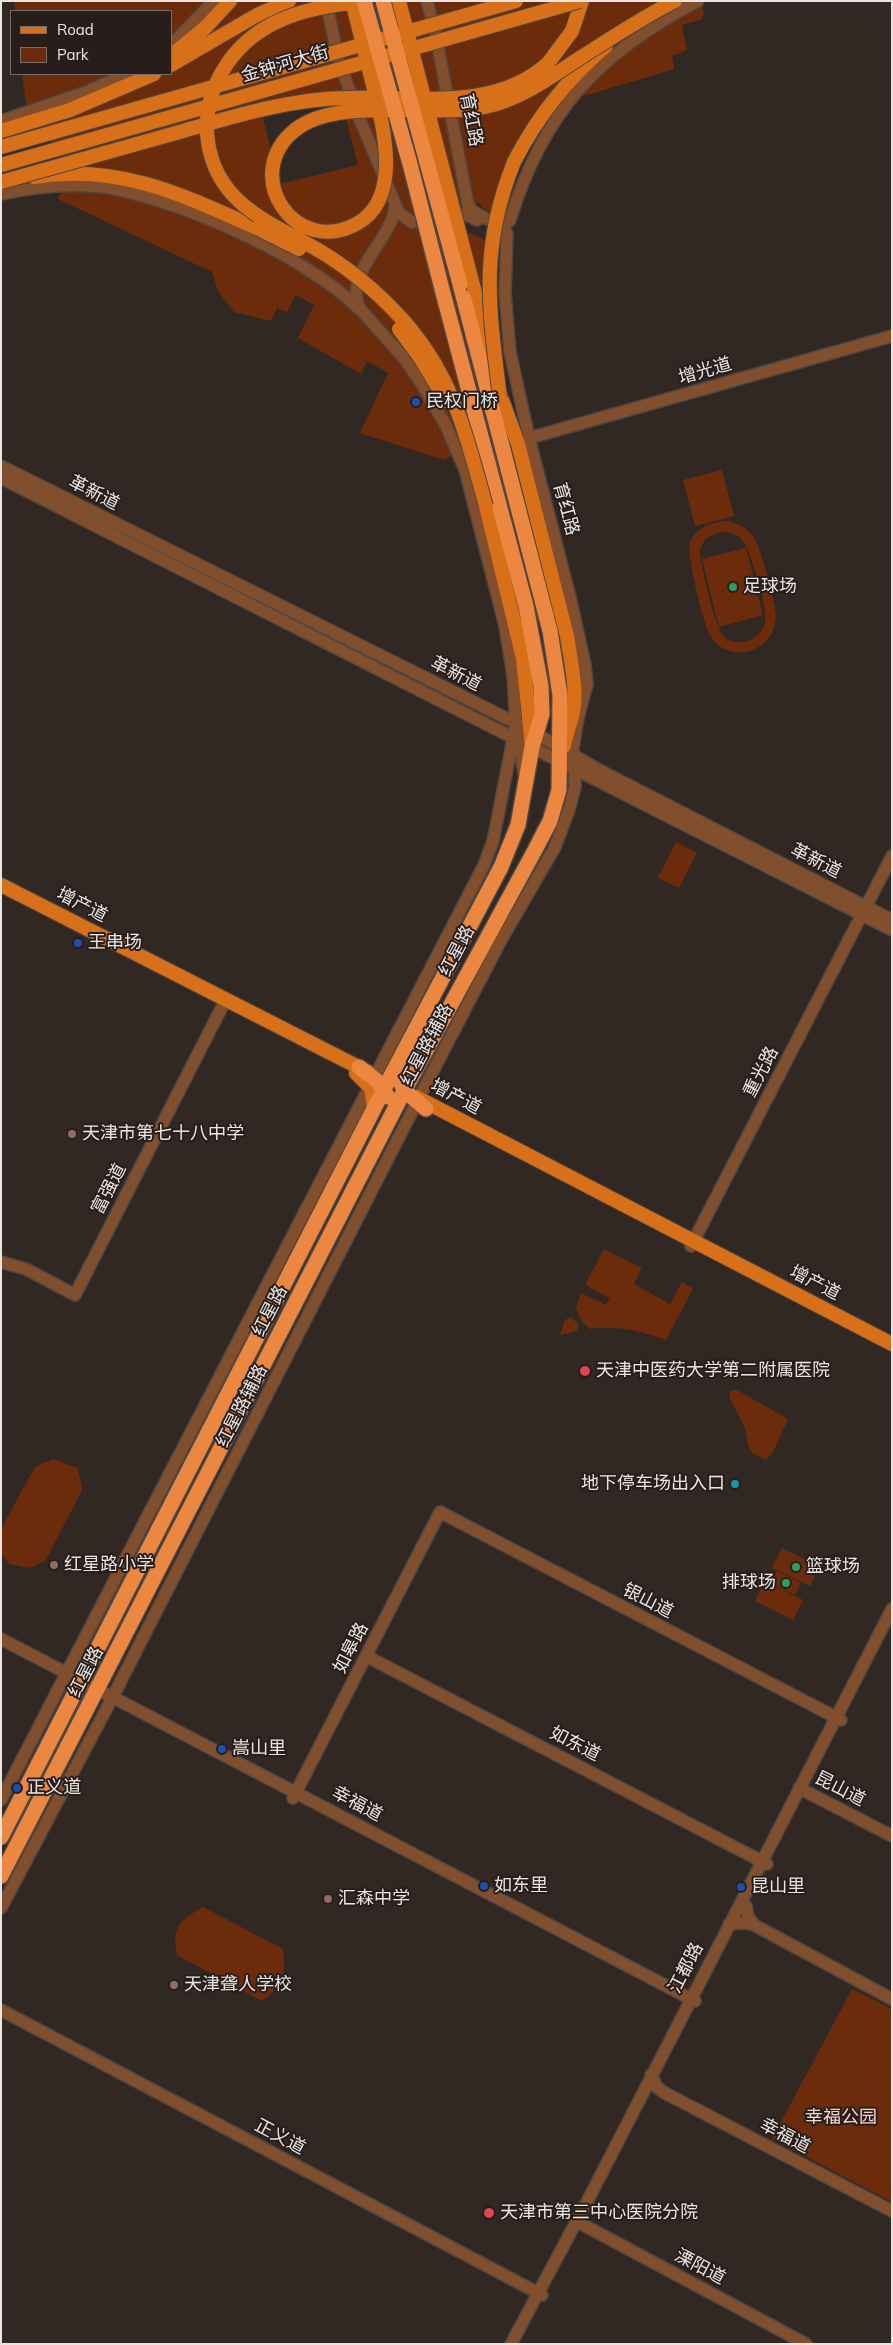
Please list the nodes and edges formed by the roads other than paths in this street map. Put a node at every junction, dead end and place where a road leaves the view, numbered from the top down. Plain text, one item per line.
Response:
1 (214, 1) edge
2 (230, 1) edge
3 (289, 1) edge
4 (326, 1) edge
5 (352, 1) edge
6 (365, 1) edge
7 (383, 1) edge
8 (399, 1) edge
9 (427, 1) edge
10 (516, 1) edge
11 (581, 1) edge
12 (675, 1) edge
13 (698, 1) edge
14 (627, 29) junction
15 (172, 44) edge
16 (172, 55) edge
17 (172, 64) edge
18 (125, 75) edge
19 (143, 75) edge
20 (152, 75) edge
21 (119, 90) junction
22 (1, 121) edge
23 (1, 131) edge
24 (1, 147) edge
25 (1, 165) edge
26 (1, 183) edge
27 (1, 194) edge
28 (467, 200) junction
29 (395, 206) junction
30 (459, 214) junction
31 (412, 222) junction
32 (507, 227) junction
33 (357, 284) junction
34 (335, 286) junction
35 (360, 310) junction
36 (892, 336) edge
37 (500, 398) junction
38 (528, 438) junction
39 (468, 443) junction
40 (1, 466) edge
41 (1, 478) edge
42 (519, 608) junction
43 (516, 724) junction
44 (526, 738) junction
45 (567, 757) junction
46 (892, 856) edge
47 (1, 885) edge
48 (1, 892) edge
49 (864, 911) junction
50 (892, 920) edge
51 (892, 930) edge
52 (224, 1002) junction
53 (357, 1070) joint
54 (400, 1094) junction
55 (391, 1116) junction
56 (693, 1244) junction
57 (1, 1262) edge
58 (892, 1344) edge
59 (892, 1350) edge
60 (440, 1512) joint
61 (892, 1609) edge
62 (888, 1629) edge
63 (1, 1639) edge
64 (1, 1647) edge
65 (366, 1656) junction
66 (66, 1676) junction
67 (81, 1684) junction
68 (97, 1692) junction
69 (111, 1700) junction
70 (838, 1719) junction
71 (802, 1789) junction
72 (294, 1796) junction
73 (1, 1800) edge
74 (892, 1836) edge
75 (1, 1837) edge
76 (764, 1862) junction
77 (1, 1876) edge
78 (746, 1906) junction
79 (1, 1908) edge
80 (733, 1923) junction
81 (754, 1925) junction
82 (688, 1999) junction
83 (892, 1999) edge
84 (1, 2010) edge
85 (1, 2018) edge
86 (651, 2084) junction
87 (892, 2211) edge
88 (579, 2222) junction
89 (538, 2297) junction
90 (511, 2344) edge
91 (517, 2344) edge
92 (806, 2344) edge

1 - 15 street
2 - 16 main road
3 - 17 main road
4 - 29 street
5 - 14 main road, bridge
6 - 39 main road, bridge
6 - 42 highway, bridge
7 - 45 highway, bridge
8 - 37 main road, bridge
9 - 28 street, 育红路
10 - 24 main road, 金钟河大街, bridge
11 - 25 main road, 金钟河大街, bridge
11 - 26 main road, bridge
12 - 14 main road, bridge
13 - 32 street, 育红路
14 - 37 main road, bridge
18 - 22 street
19 - 21 main road
20 - 21 main road
21 - 23 main road
26 - 39 main road, bridge
27 - 34 street
28 - 30 street
28 - 32 street
29 - 31 street
29 - 33 street
30 - 31 street
30 - 32 street
31 - 33 street
32 - 38 street, 育红路
33 - 34 street
33 - 35 street
34 - 35 street
35 - 43 street
36 - 38 street, 增光道
37 - 45 main road
38 - 45 street, 育红路
39 - 42 main road, bridge
40 - 43 street, 革新道
41 - 44 street, 革新道
42 - 44 highway
43 - 44 street, 革新道
44 - 45 street, 革新道
44 - 54 street, 红星路辅路
44 - 54 highway, 红星路
45 - 49 street, 革新道
45 - 54 highway, 红星路
45 - 54 street, 红星路辅路
46 - 49 street, 重光路
47 - 52 main road, 增产道
48 - 52 main road, 增产道
49 - 50 street, 革新道
49 - 51 street, 革新道
49 - 56 street, 重光路
52 - 53 main road, 增产道
52 - 57 street, 富强道
53 - 54 highway
54 - 55 highway
54 - 55 highway
54 - 56 main road, 增产道
54 - 66 street, 红星路辅路
54 - 67 highway, 红星路
54 - 69 street, 红星路辅路
55 - 68 highway, 红星路
56 - 58 main road, 增产道
56 - 59 main road, 增产道
60 - 65 street, 如皋路
60 - 70 street, 银山道
61 - 62 street, 江都路
62 - 70 street, 江都路
63 - 66 street, 幸福道
64 - 66 street, 幸福道
65 - 72 street, 如皋路
65 - 76 street, 如东道
66 - 67 street, 幸福道
66 - 73 street, 红星路辅路
67 - 68 street, 幸福道
67 - 75 highway, 红星路
68 - 69 street, 幸福道
68 - 77 highway, 红星路
69 - 72 street, 幸福道
69 - 79 street, 红星路辅路
70 - 71 street, 江都路
71 - 74 street, 昆山道
71 - 76 street, 江都路
72 - 82 street, 幸福道
76 - 78 street, 江都路
76 - 80 street, 江都路
78 - 80 street, 江都路
78 - 81 street
80 - 81 street
80 - 82 street, 江都路
81 - 83 street
82 - 86 street, 江都路
84 - 89 street, 正义道
85 - 89 street, 正义道
86 - 87 street, 幸福道
86 - 88 street, 江都路
86 - 88 street, 江都路
88 - 89 street, 江都路
88 - 92 street, 溧阳道
89 - 90 street, 江都路
89 - 91 street, 江都路

